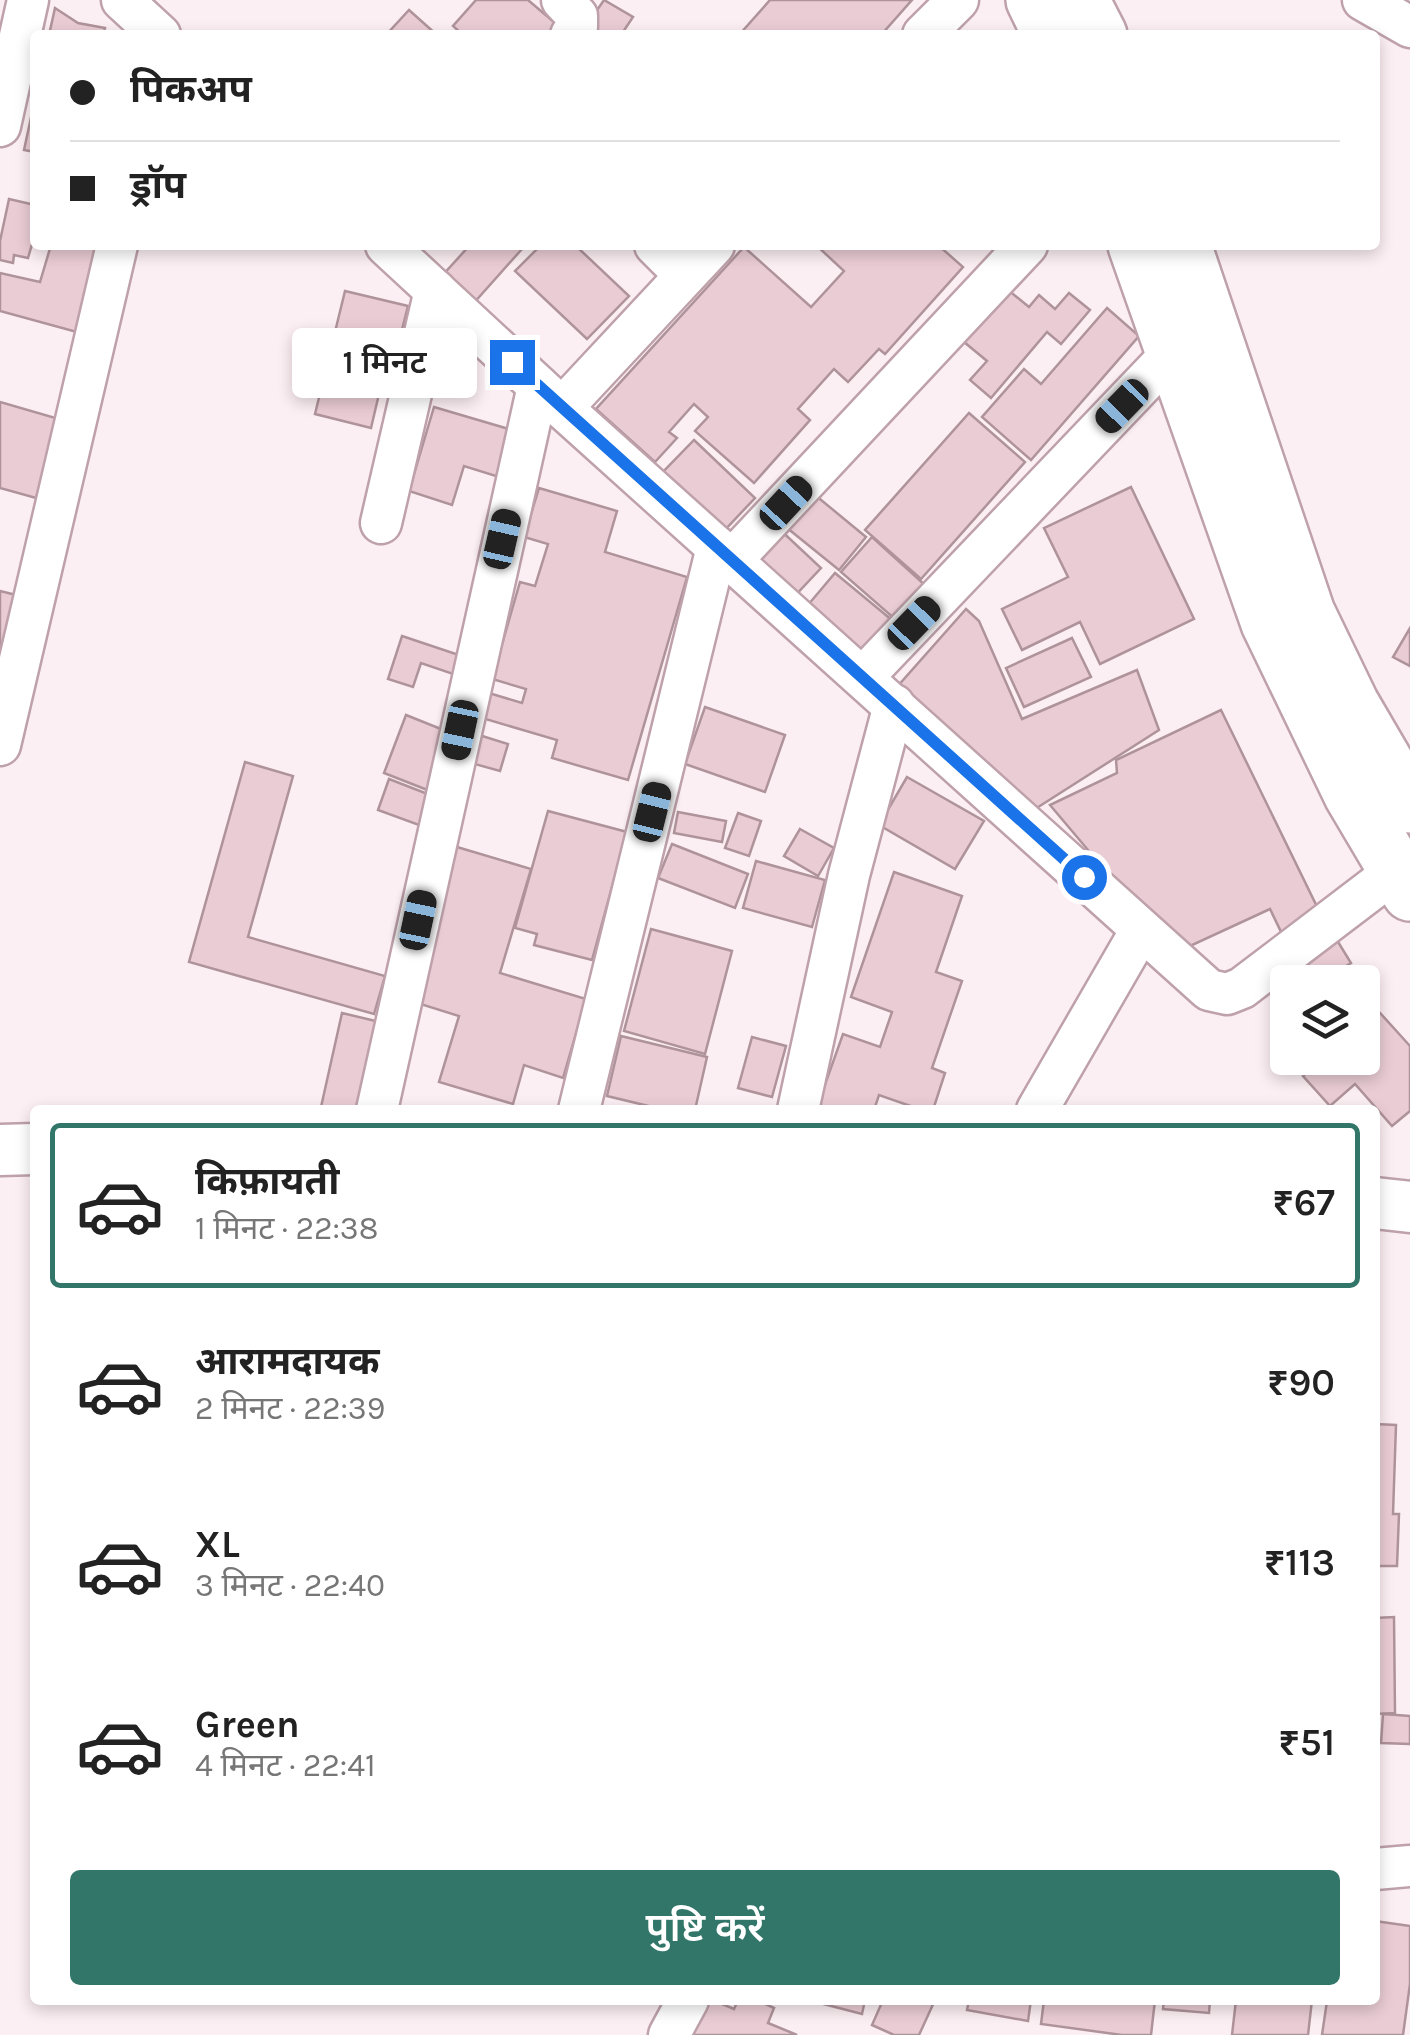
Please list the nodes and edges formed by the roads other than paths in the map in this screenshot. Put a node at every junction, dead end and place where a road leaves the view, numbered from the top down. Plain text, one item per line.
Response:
1 (28, 0) edge
2 (122, 0) edge
3 (562, 0) edge
4 (958, 0) edge
5 (1034, 0) edge
6 (1081, 0) edge
7 (1363, 0) edge
8 (1410, 27) edge
9 (155, 30) edge
10 (575, 30) edge
11 (928, 30) edge
12 (1049, 30) edge
13 (1096, 30) edge
14 (0, 126) edge
15 (116, 250) edge
16 (391, 250) edge
17 (660, 250) edge
18 (709, 250) edge
19 (1022, 250) edge
20 (1138, 250) edge
21 (1185, 250) edge
22 (686, 275) junction
23 (435, 290) junction
24 (1174, 352) junction
25 (550, 397) junction
26 (380, 523) dead end
27 (724, 554) junction
28 (862, 677) junction
29 (894, 705) junction
30 (0, 745) edge
31 (1410, 804) edge
32 (1403, 881) edge
33 (1141, 930) junction
34 (378, 1105) edge
35 (580, 1105) edge
36 (799, 1105) edge
37 (1040, 1105) edge
38 (30, 1149) edge
39 (0, 1150) edge
40 (1380, 1204) edge
41 (1410, 1207) edge
42 (1410, 1866) edge
43 (1380, 1869) edge
44 (685, 2005) edge
45 (669, 2035) edge

1 - 14 street
2 - 9 street
3 - 10 street
4 - 11 street
5 - 12 main road
6 - 13 main road
7 - 8 street
15 - 30 street
16 - 23 street
17 - 22 street
18 - 22 street
19 - 27 street
20 - 24 main road
21 - 31 main road
22 - 25 street
23 - 25 street
23 - 26 street
24 - 28 street
24 - 32 main road
25 - 27 street
25 - 34 street
27 - 28 street
27 - 35 street
28 - 29 street
29 - 33 street
29 - 36 street
32 - 33 street
33 - 37 street
38 - 39 street
40 - 41 street
42 - 43 street
44 - 45 street

